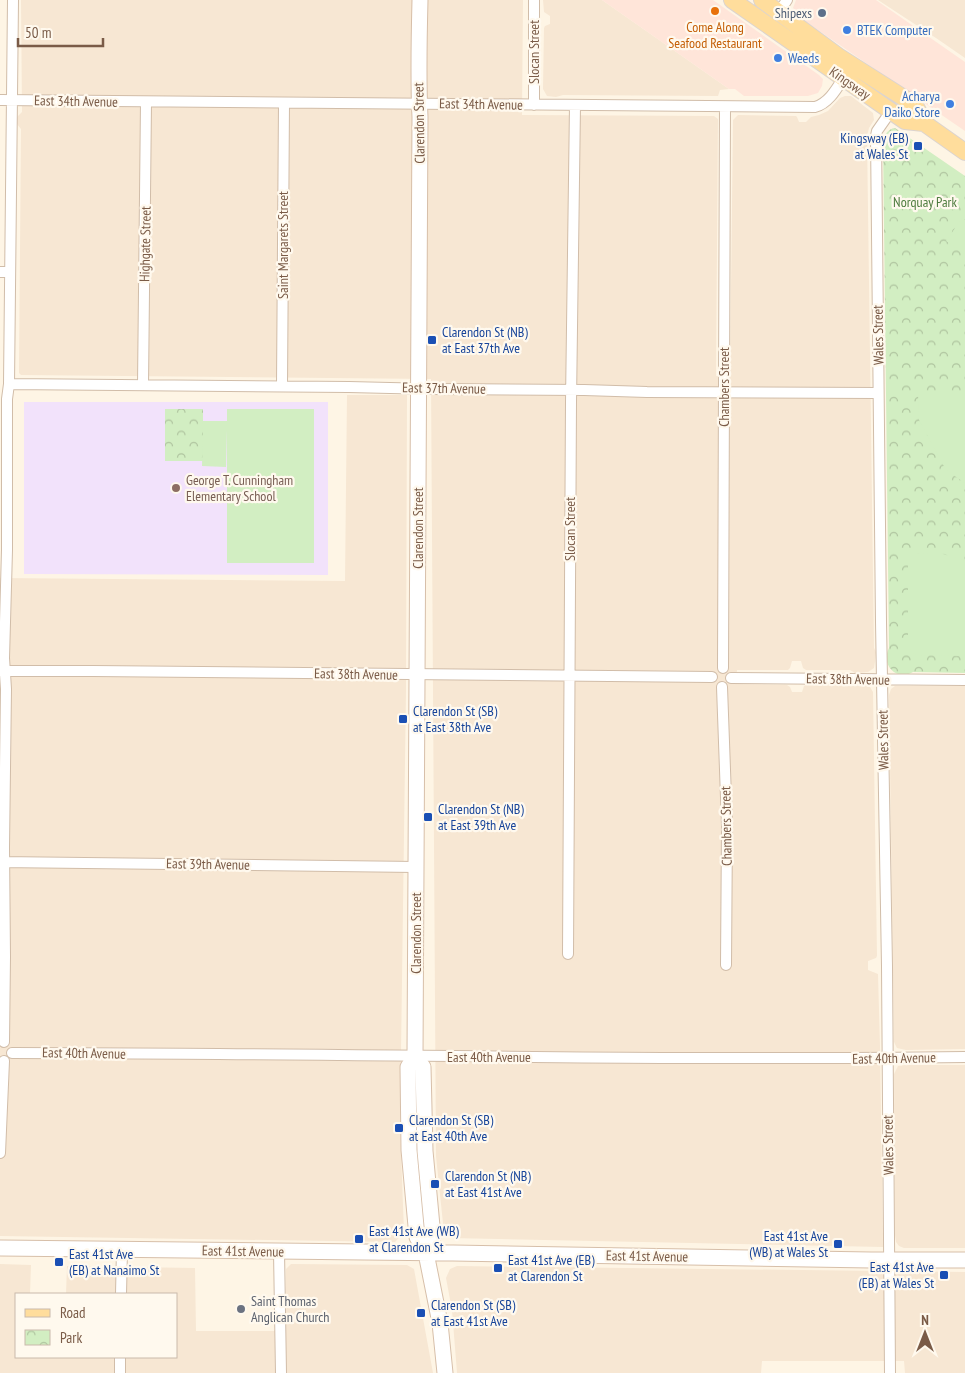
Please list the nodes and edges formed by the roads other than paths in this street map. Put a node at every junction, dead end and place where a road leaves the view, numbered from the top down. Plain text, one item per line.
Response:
1 (13, 0) edge
2 (420, 0) edge
3 (534, 0) edge
4 (732, 0) edge
5 (762, 0) edge
6 (783, 6) edge
7 (852, 64) junction
8 (843, 78) junction
9 (0, 100) edge
10 (12, 100) junction
11 (146, 102) junction
12 (284, 103) junction
13 (420, 104) junction
14 (534, 104) junction
15 (575, 105) junction
16 (726, 107) junction
17 (891, 111) junction
18 (924, 123) junction
19 (965, 152) edge
20 (5, 272) edge
21 (9, 384) junction
22 (143, 385) junction
23 (282, 386) junction
24 (419, 389) junction
25 (571, 390) junction
26 (724, 392) junction
27 (878, 393) junction
28 (3, 480) edge
29 (722, 668) junction
30 (3, 672) edge
31 (418, 675) junction
32 (569, 676) junction
33 (712, 677) junction
34 (731, 678) junction
35 (882, 679) junction
36 (965, 680) edge
37 (722, 687) junction
38 (2, 862) edge
39 (416, 867) junction
40 (568, 954) dead end
41 (726, 965) dead end
42 (2, 1042) edge
43 (12, 1052) junction
44 (415, 1056) junction
45 (965, 1057) edge
46 (887, 1058) junction
47 (2, 1061) edge
48 (0, 1153) edge
49 (0, 1248) edge
50 (122, 1250) junction
51 (280, 1251) junction
52 (426, 1253) junction
53 (889, 1260) junction
54 (965, 1260) edge
55 (121, 1293) edge
56 (120, 1358) edge
57 (120, 1373) edge
58 (281, 1373) edge
59 (445, 1373) edge
60 (890, 1373) edge

1 - 10 street
2 - 13 street, Clarendon Street
3 - 14 street, Slocan Street
4 - 8 main road, Kingsway
5 - 6 main road, Kingsway
6 - 7 main road, Kingsway
7 - 8 street, East 34th Avenue
7 - 18 main road, Kingsway
8 - 16 street, East 34th Avenue
8 - 17 main road, Kingsway
9 - 10 street, East 34th Avenue
10 - 11 street, East 34th Avenue
10 - 20 street
11 - 12 street, East 34th Avenue
11 - 22 street, Highgate Street
12 - 13 street, East 34th Avenue
12 - 23 street, Saint Margarets Street
13 - 14 street, East 34th Avenue
13 - 24 street, Clarendon Street
14 - 15 street, East 34th Avenue
15 - 16 street, East 34th Avenue
15 - 25 street, Slocan Street
16 - 26 street, Chambers Street
17 - 18 main road, Kingsway
17 - 27 street, Wales Street
18 - 19 main road, Kingsway
20 - 21 street
21 - 22 street, East 37th Avenue
21 - 28 street
22 - 23 street, East 37th Avenue
23 - 24 street, East 37th Avenue
24 - 25 street, East 37th Avenue
24 - 31 street, Clarendon Street
25 - 26 street, East 37th Avenue
25 - 32 street, Slocan Street
26 - 27 street, East 37th Avenue
26 - 29 street, Chambers Street
27 - 35 street, Wales Street
28 - 30 street
29 - 33 street
29 - 34 street
30 - 31 street, East 38th Avenue
30 - 38 street
31 - 32 street, East 38th Avenue
31 - 39 street, Clarendon Street
32 - 33 street, East 38th Avenue
32 - 40 street, Slocan Street
33 - 37 street
34 - 35 street, East 38th Avenue
34 - 37 street
35 - 36 street, East 38th Avenue
35 - 46 street, Wales Street
37 - 41 street, Chambers Street
38 - 39 street, East 39th Avenue
38 - 42 street
39 - 44 street, Clarendon Street
42 - 43 street
43 - 44 street, East 40th Avenue
43 - 47 street
44 - 46 street, East 40th Avenue
44 - 52 street, Clarendon Street
45 - 46 street, East 40th Avenue
46 - 53 street, Wales Street
47 - 48 street
49 - 50 street, East 41st Avenue
50 - 51 street, East 41st Avenue
50 - 55 street
51 - 52 street, East 41st Avenue
51 - 58 street
52 - 53 street, East 41st Avenue
52 - 59 street, Clarendon Street
53 - 54 street, East 41st Avenue
53 - 60 street, Wales Street
56 - 57 street

